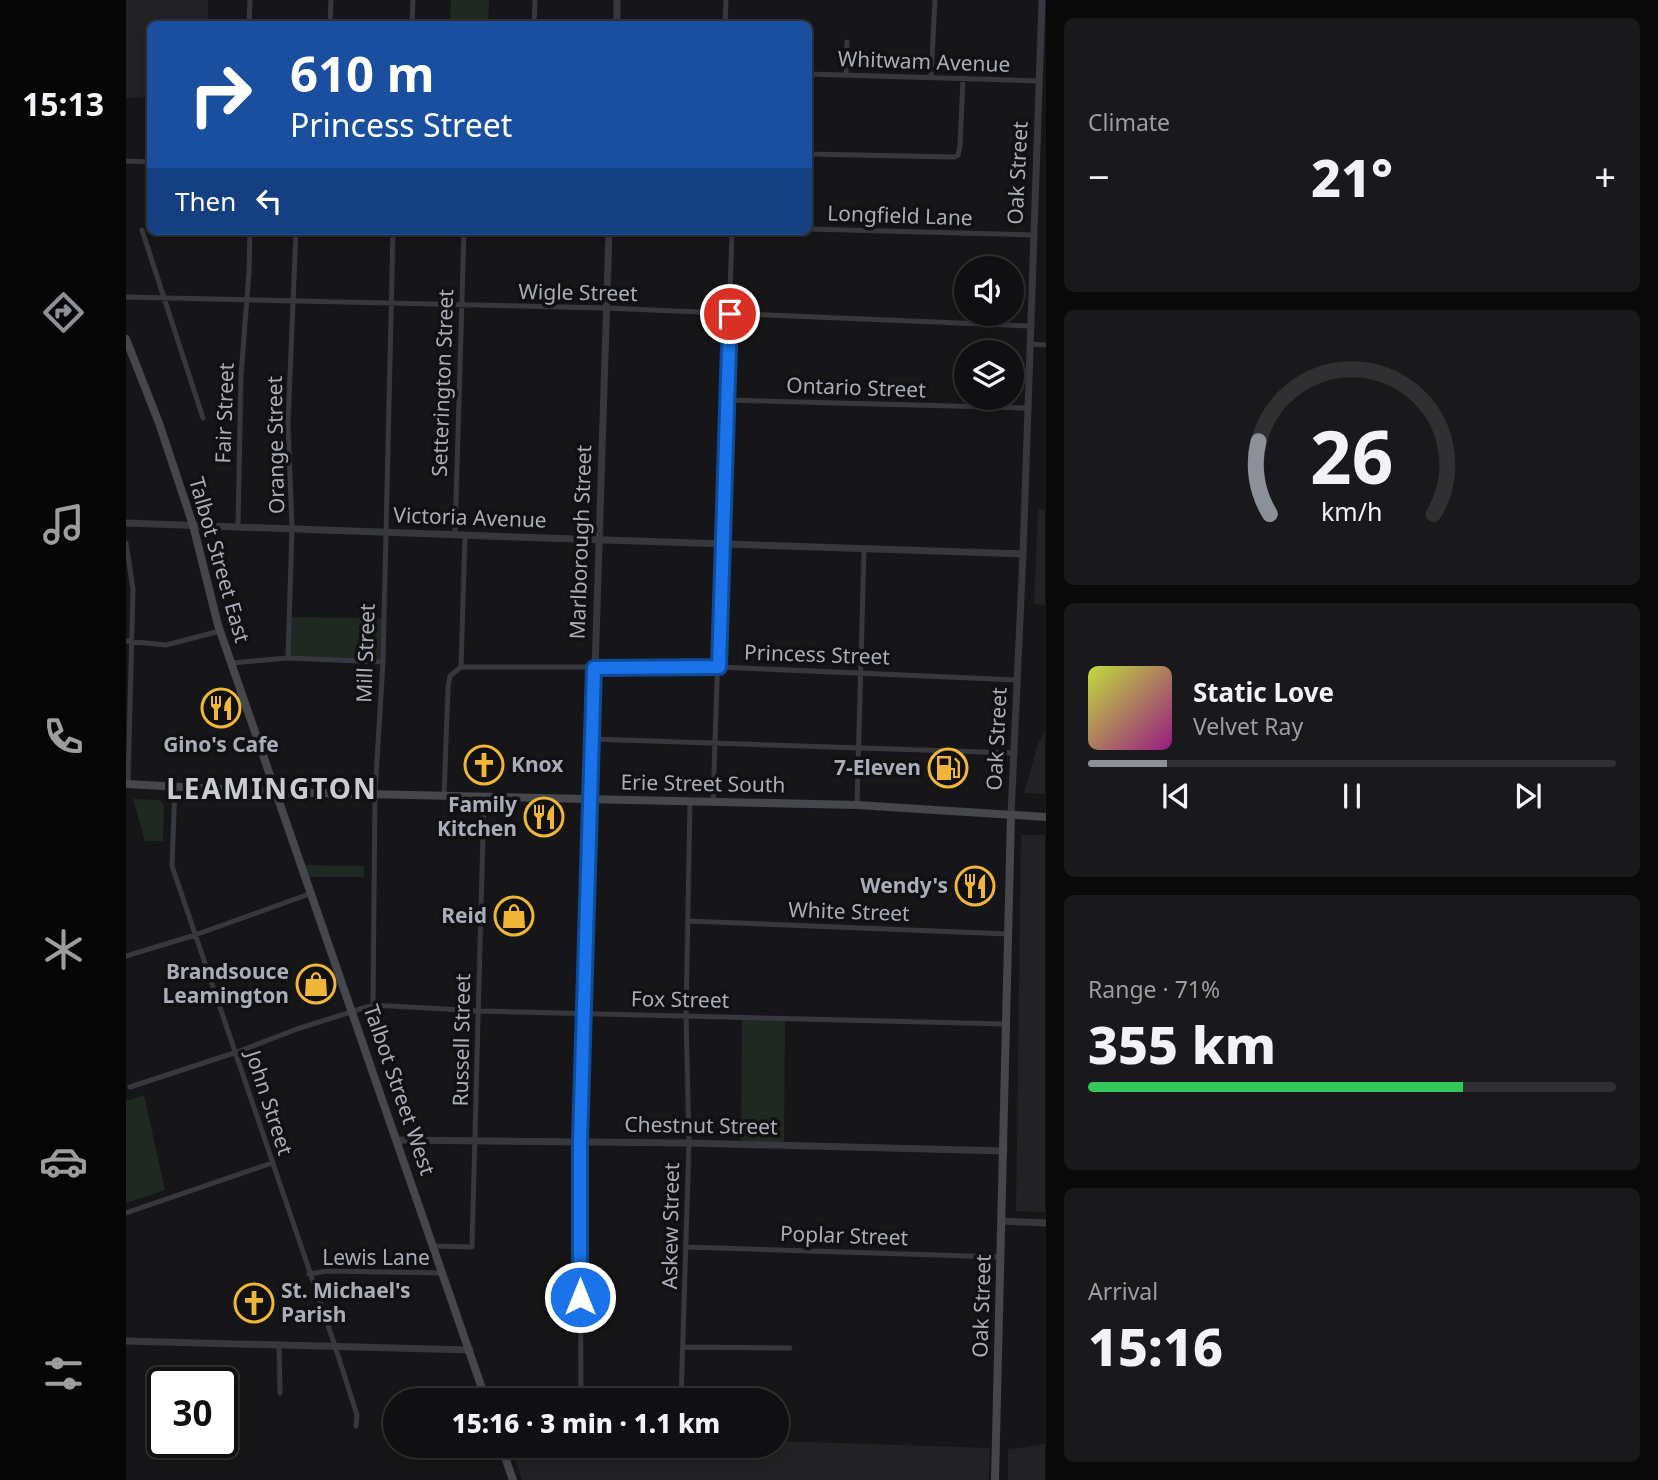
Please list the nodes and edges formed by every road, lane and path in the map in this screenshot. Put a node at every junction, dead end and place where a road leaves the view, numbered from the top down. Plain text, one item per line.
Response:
1 (250, 0) edge
2 (331, 0) edge
3 (413, 0) edge
4 (535, 0) edge
5 (617, 0) edge
6 (726, 0) edge
7 (935, 0) edge
8 (1042, 0) edge
9 (249, 21) edge
10 (330, 21) edge
11 (412, 21) edge
12 (534, 21) edge
13 (617, 21) edge
14 (725, 21) edge
15 (847, 42) dead end
16 (1043, 61) edge
17 (812, 74) edge
18 (846, 75) junction
19 (931, 77) junction
20 (963, 78) junction
21 (1039, 81) junction
22 (1042, 142) edge
23 (812, 154) edge
24 (126, 162) edge
25 (147, 162) edge
26 (812, 229) edge
27 (142, 230) dead end
28 (250, 235) edge
29 (296, 235) edge
30 (393, 235) edge
31 (464, 235) edge
32 (608, 235) edge
33 (732, 235) edge
34 (1033, 235) junction
35 (126, 297) edge
36 (163, 298) junction
37 (246, 300) junction
38 (293, 301) junction
39 (391, 303) junction
40 (462, 305) junction
41 (605, 308) junction
42 (730, 314) junction
43 (1029, 326) junction
44 (126, 339) edge
45 (1029, 344) junction
46 (1045, 345) edge
47 (727, 400) junction
48 (1027, 408) junction
49 (203, 418) dead end
50 (126, 523) edge
51 (193, 525) junction
52 (238, 527) junction
53 (292, 528) junction
54 (385, 531) junction
55 (454, 536) junction
56 (465, 536) junction
57 (599, 540) junction
58 (126, 543) edge
59 (723, 544) junction
60 (864, 550) junction
61 (1023, 554) junction
62 (220, 631) junction
63 (129, 641) edge
64 (288, 658) junction
65 (383, 662) junction
66 (232, 663) junction
67 (461, 667) junction
68 (719, 667) junction
69 (594, 668) junction
70 (859, 672) junction
71 (1017, 680) junction
72 (592, 739) junction
73 (716, 743) junction
74 (859, 746) junction
75 (1015, 752) junction
76 (127, 784) edge
77 (174, 786) junction
78 (276, 792) junction
79 (375, 793) junction
80 (444, 796) junction
81 (484, 796) junction
82 (591, 799) junction
83 (690, 801) junction
84 (713, 801) junction
85 (857, 805) junction
86 (1011, 816) junction
87 (1045, 817) edge
88 (312, 893) junction
89 (689, 921) junction
90 (1008, 934) junction
91 (195, 935) junction
92 (126, 957) edge
93 (373, 1005) junction
94 (353, 1011) junction
95 (478, 1011) junction
96 (584, 1013) junction
97 (686, 1016) junction
98 (1006, 1024) junction
99 (237, 1052) junction
100 (130, 1087) dead end
101 (398, 1140) junction
102 (475, 1140) junction
103 (580, 1141) junction
104 (689, 1143) junction
105 (1004, 1151) junction
106 (272, 1163) junction
107 (126, 1213) edge
108 (1002, 1222) junction
109 (1045, 1223) edge
110 (434, 1246) junction
111 (686, 1247) junction
112 (1001, 1256) junction
113 (443, 1273) junction
114 (309, 1274) junction
115 (126, 1341) edge
116 (279, 1344) junction
117 (335, 1346) junction
118 (684, 1347) junction
119 (790, 1348) dead end
120 (470, 1350) junction
121 (482, 1388) edge
122 (580, 1388) edge
123 (682, 1388) edge
124 (280, 1393) dead end
125 (356, 1426) dead end
126 (505, 1458) edge
127 (513, 1480) edge
128 (995, 1480) edge

1 - 9 street
2 - 10 street
3 - 11 street
4 - 12 street
5 - 13 street
6 - 14 street
7 - 19 street
8 - 16 street, Oak Street
15 - 18 street
16 - 21 street, Oak Street
17 - 18 street, Whitwam Avenue
18 - 19 street, Whitwam Avenue
19 - 20 street, Whitwam Avenue
20 - 21 street, Whitwam Avenue
20 - 23 street
21 - 22 street, Oak Street
22 - 34 street, Oak Street
24 - 25 street
26 - 34 street, Longfield Lane
27 - 36 street
28 - 37 street, Fair Street
29 - 38 street, Orange Street
30 - 39 street, Mill Street
31 - 40 street, Setterington Street
32 - 41 street, Marlborough Street
33 - 42 street
34 - 43 street, Oak Street
35 - 36 street, Wigle Street
36 - 37 street, Wigle Street
36 - 49 street
37 - 38 street, Wigle Street
37 - 52 street, Fair Street
38 - 39 street, Wigle Street
38 - 53 street, Orange Street
39 - 40 street, Wigle Street
39 - 54 street, Mill Street
40 - 41 street, Wigle Street
40 - 55 street, Setterington Street
41 - 42 street, Wigle Street
41 - 57 street, Marlborough Street
42 - 43 street, Wigle Street
42 - 47 street
43 - 45 street, Oak Street
44 - 51 main road, Talbot Street East
45 - 46 street
45 - 48 street, Oak Street
47 - 48 street, Ontario Street
47 - 59 street
48 - 61 street, Oak Street
50 - 51 street, Victoria Avenue
51 - 52 street, Victoria Avenue
51 - 62 main road, Talbot Street East
52 - 53 street, Victoria Avenue
53 - 54 street, Victoria Avenue
53 - 64 street, Orange Street
54 - 55 street, Victoria Avenue
54 - 65 street, Mill Street
55 - 56 street, Victoria Avenue
56 - 57 street, Victoria Avenue
56 - 67 street
57 - 59 street, Victoria Avenue
57 - 69 street, Marlborough Street
58 - 63 street
59 - 60 street, Victoria Avenue
59 - 68 street
60 - 61 street, Victoria Avenue
60 - 70 street
61 - 71 street, Oak Street
62 - 63 street
62 - 66 main road, Talbot Street East
63 - 76 street
64 - 65 street
64 - 66 street
65 - 79 street, Mill Street
66 - 78 main road, Talbot Street East
67 - 69 street, Princess Street
67 - 80 street
68 - 69 street, Princess Street
68 - 70 street, Princess Street
68 - 73 street
69 - 72 street, Marlborough Street
70 - 71 street, Princess Street
70 - 74 street
71 - 75 street, Oak Street
72 - 73 street
72 - 82 street, Marlborough Street
73 - 74 street
73 - 84 street
74 - 75 street
74 - 85 street
75 - 86 street, Oak Street
76 - 77 main road, Erie Street South
77 - 78 main road, Erie Street South
77 - 91 street, John Street
78 - 79 main road, Erie Street South
78 - 88 main road, Talbot Street West
79 - 80 main road, Erie Street South
79 - 93 street, Mill Street
80 - 81 main road, Erie Street South
81 - 82 main road, Erie Street South
81 - 95 street, Russell Street
82 - 83 main road, Erie Street South
82 - 96 street, Marlborough Street
83 - 84 main road, Erie Street South
83 - 89 street, Askew Street
84 - 85 main road, Erie Street South
85 - 86 main road, Erie Street South
86 - 87 main road, Erie Street South
86 - 90 main road, Oak Street
88 - 91 street
88 - 94 main road, Talbot Street West
89 - 90 street, White Street
89 - 97 street, Askew Street
90 - 98 main road, Oak Street
91 - 92 street
91 - 99 street, John Street
93 - 94 street, Fox Street
93 - 95 street, Fox Street
94 - 99 street, Fox Street
94 - 101 main road, Talbot Street West
95 - 96 street, Fox Street
95 - 102 street, Russell Street
96 - 97 street, Fox Street
96 - 103 street, Marlborough Street
97 - 98 street, Fox Street
97 - 104 street, Askew Street
98 - 105 main road, Oak Street
99 - 100 street, Fox Street
99 - 106 street, John Street
101 - 102 street, Chestnut Street
101 - 110 main road, Talbot Street West
102 - 103 street, Chestnut Street
102 - 110 street, Russell Street
103 - 104 street, Chestnut Street
103 - 122 street, Marlborough Street
104 - 105 street, Chestnut Street
104 - 111 street, Askew Street
105 - 108 main road, Oak Street
106 - 107 street
106 - 114 street, John Street
108 - 109 street
108 - 112 main road, Oak Street
110 - 113 main road, Talbot Street West
111 - 112 street, Poplar Street
111 - 118 street, Askew Street
112 - 128 main road, Oak Street
113 - 114 street, Lewis Lane
113 - 120 main road, Talbot Street West
114 - 117 street, John Street
115 - 116 street
116 - 117 street
116 - 124 street
117 - 120 street
117 - 125 street, John Street
118 - 119 street
118 - 123 street, Askew Street
120 - 121 main road, Talbot Street West
126 - 127 main road

